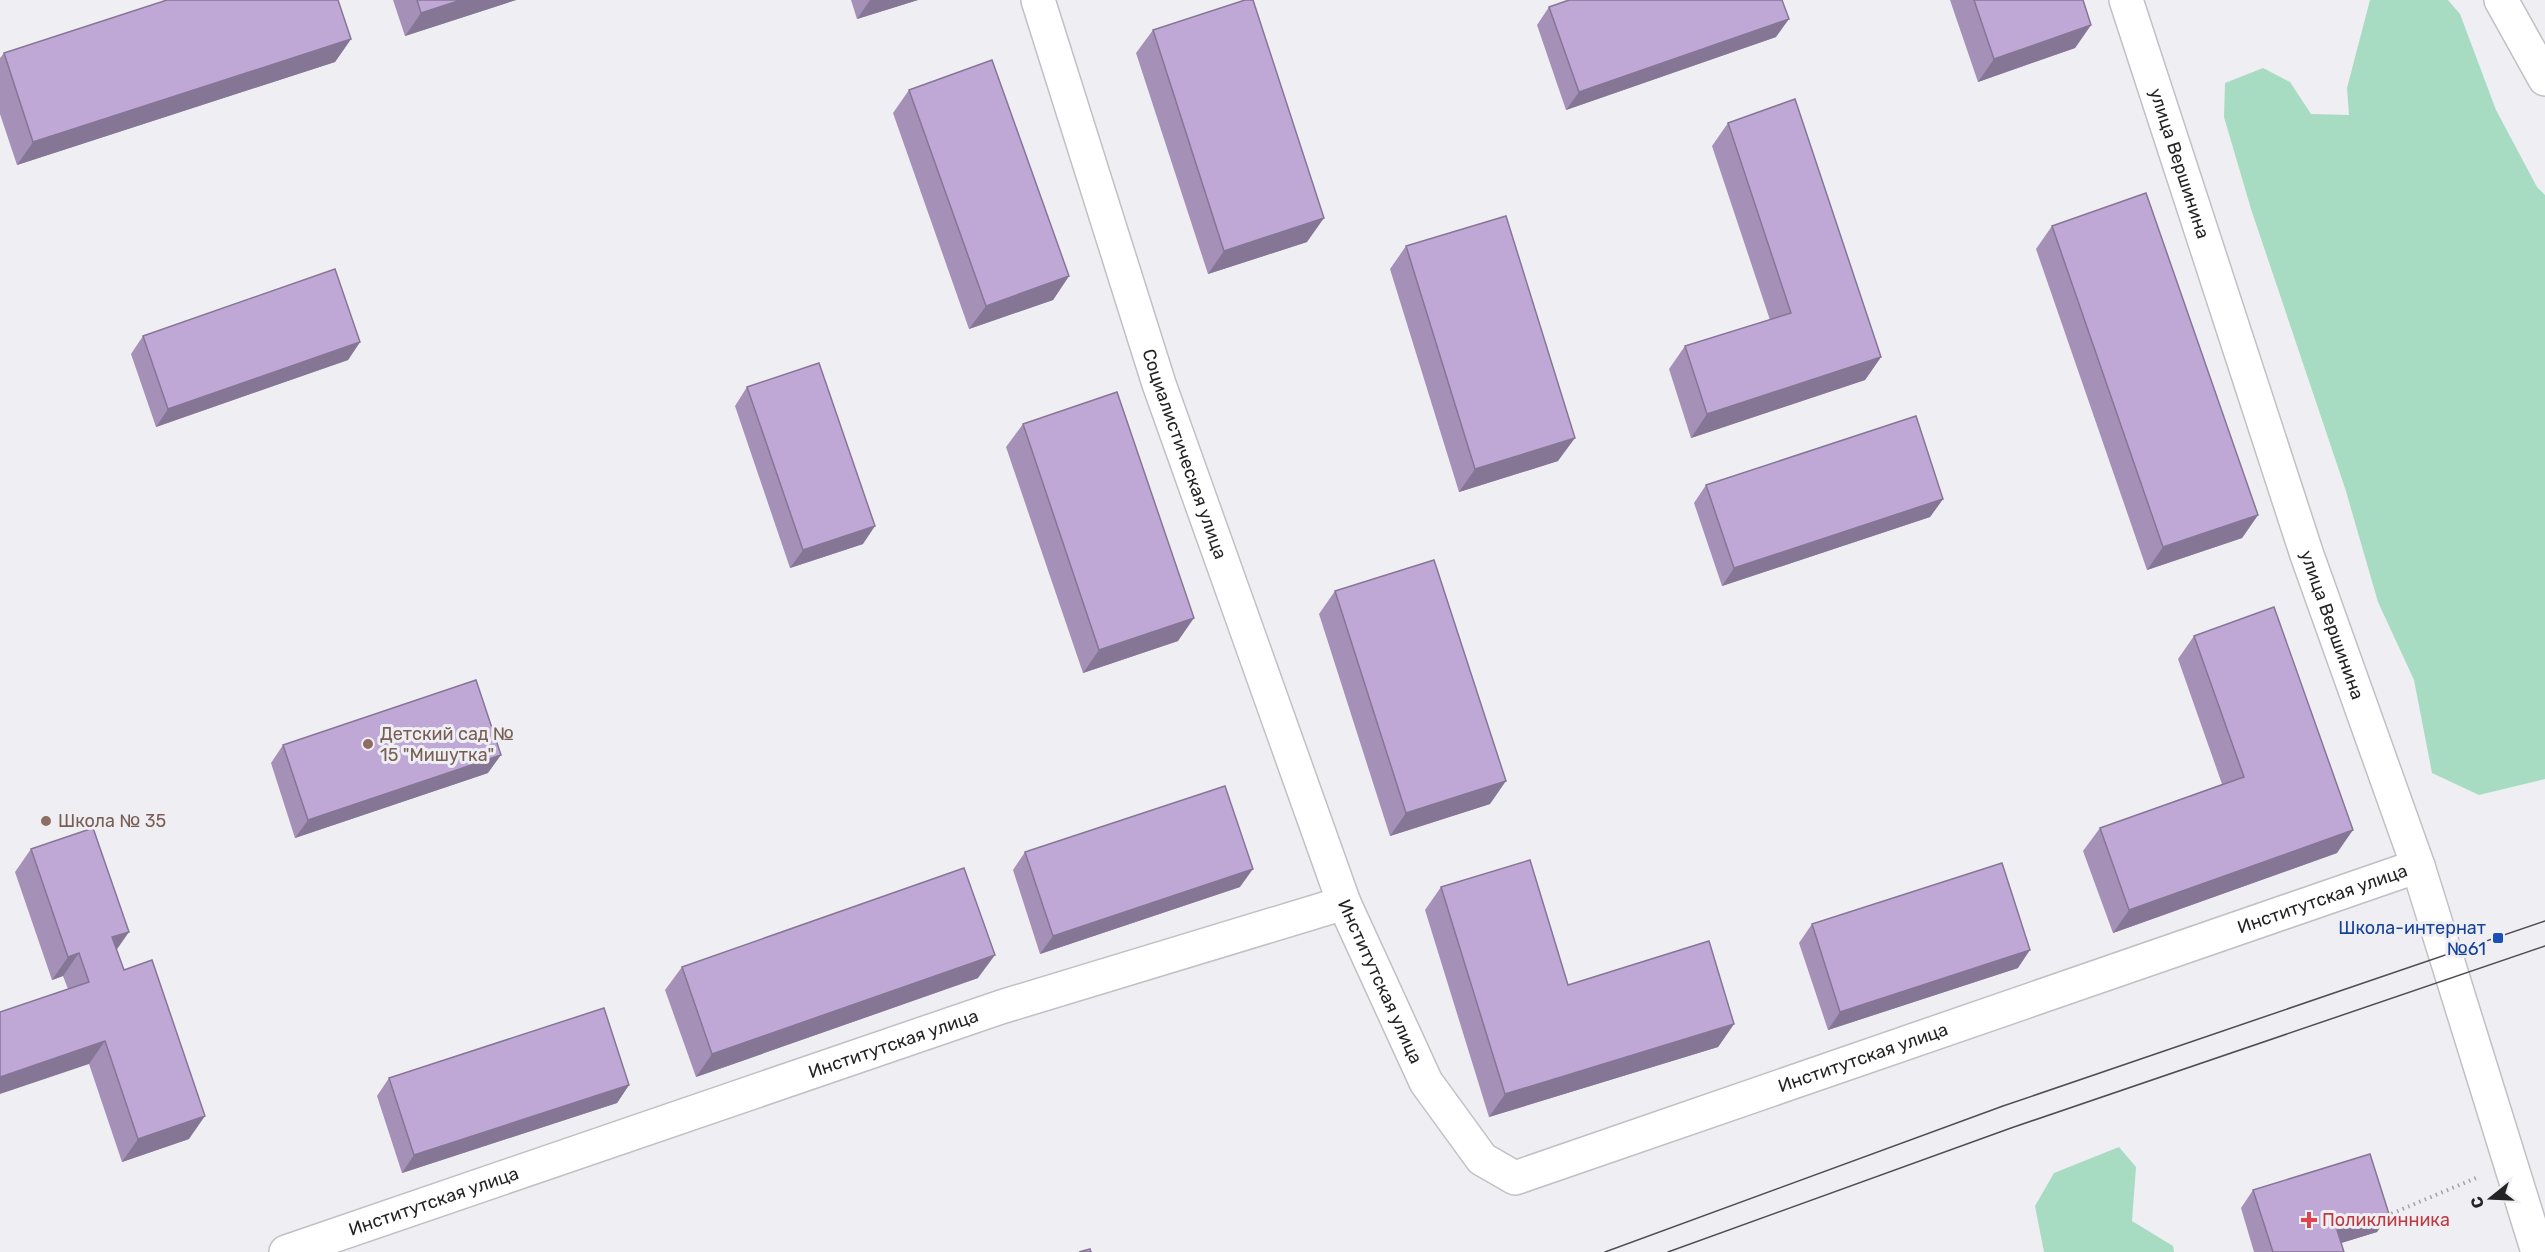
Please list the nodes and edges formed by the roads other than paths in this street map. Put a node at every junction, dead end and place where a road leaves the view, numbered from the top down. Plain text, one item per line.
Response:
1 (1038, 0) edge
2 (2126, 0) edge
3 (2501, 0) edge
4 (2545, 79) edge
5 (2418, 866) junction
6 (1344, 903) junction
7 (286, 1252) edge
8 (2538, 1252) edge

1 - 6 street, Социалистическая улица
2 - 5 street, улица Вершинина
3 - 4 street
5 - 6 street, Институтская улица
5 - 8 street, улица Вершинина
6 - 7 street, Институтская улица

